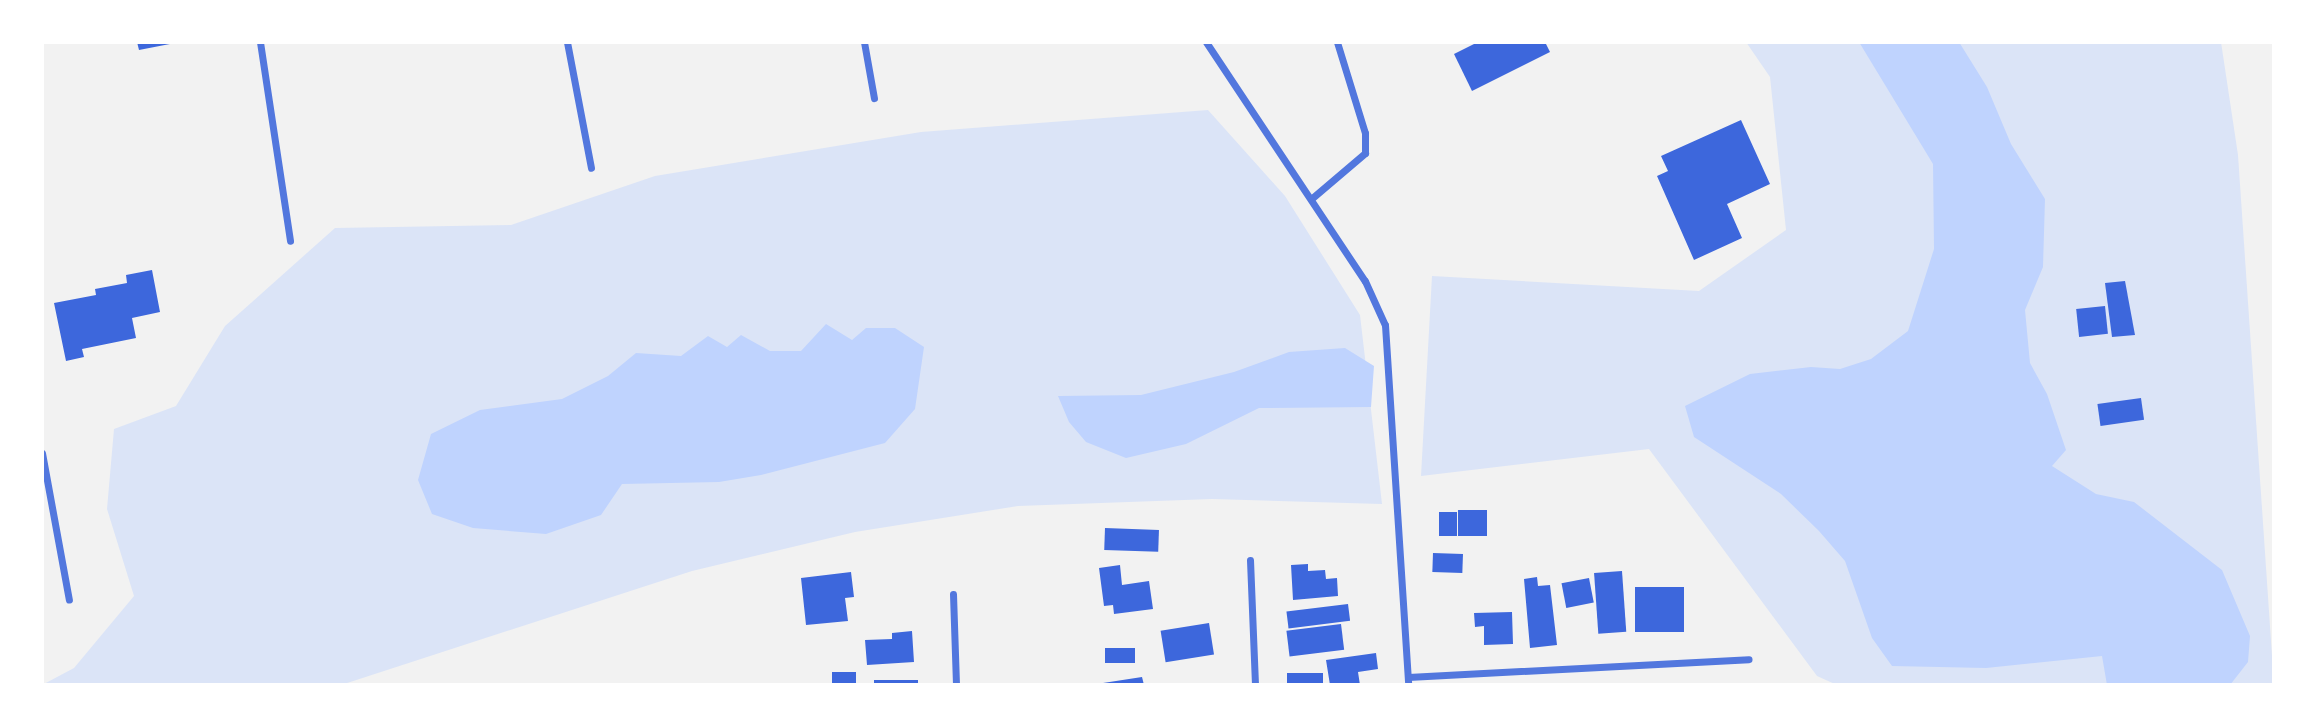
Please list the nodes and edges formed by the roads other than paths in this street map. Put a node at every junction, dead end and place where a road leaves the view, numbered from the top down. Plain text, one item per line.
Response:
1 (260, 42) edge
2 (567, 42) edge
3 (864, 42) edge
4 (1206, 42) edge
5 (1337, 42) edge
6 (874, 98) dead end
7 (591, 168) dead end
8 (1311, 199) junction
9 (290, 241) dead end
10 (42, 453) edge
11 (1250, 560) dead end
12 (953, 594) dead end
13 (69, 600) dead end
14 (1749, 659) dead end
15 (1408, 681) edge
16 (956, 685) edge
17 (1255, 685) edge

1 - 9 street
2 - 7 street
3 - 6 street
4 - 8 street
5 - 8 street
8 - 15 street
10 - 13 street
11 - 17 street
12 - 16 street
14 - 15 street

